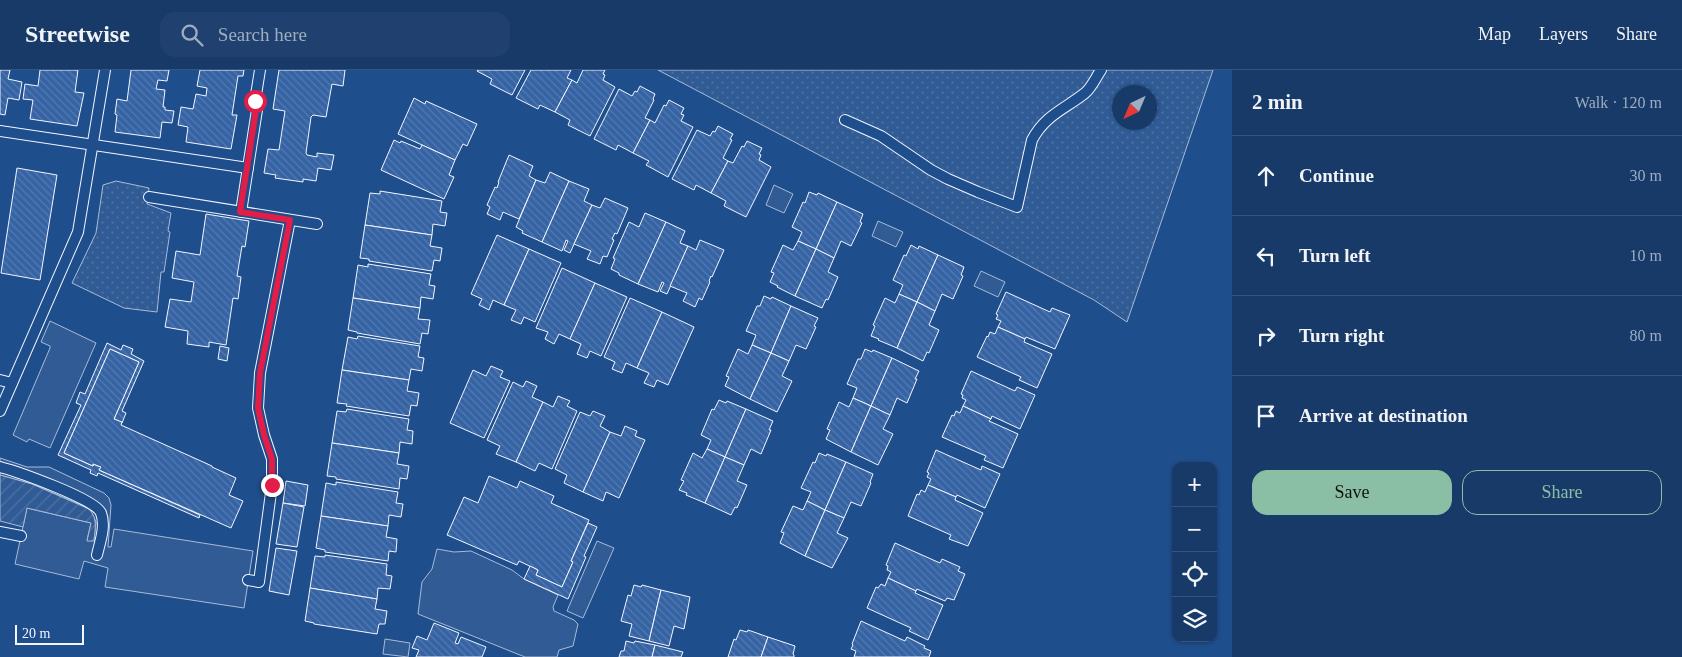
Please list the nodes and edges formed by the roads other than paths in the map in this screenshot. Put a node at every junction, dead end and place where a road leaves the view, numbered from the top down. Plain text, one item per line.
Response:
1 (105, 70) edge
2 (260, 70) edge
3 (1102, 70) edge
4 (845, 120) dead end
5 (0, 131) edge
6 (92, 146) junction
7 (248, 168) junction
8 (149, 197) dead end
9 (240, 212) junction
10 (290, 220) junction
11 (317, 224) dead end
12 (0, 380) edge
13 (12, 383) junction
14 (0, 411) edge
15 (0, 467) edge
16 (0, 532) edge
17 (21, 536) dead end
18 (97, 555) dead end
19 (248, 580) dead end

1 - 6 lane
2 - 7 lane
3 - 4 lane
5 - 6 lane
6 - 7 lane
6 - 13 lane
7 - 9 lane
8 - 9 lane
9 - 10 lane
10 - 11 lane
10 - 19 lane
12 - 13 lane
13 - 14 lane
15 - 18 lane
16 - 17 lane

